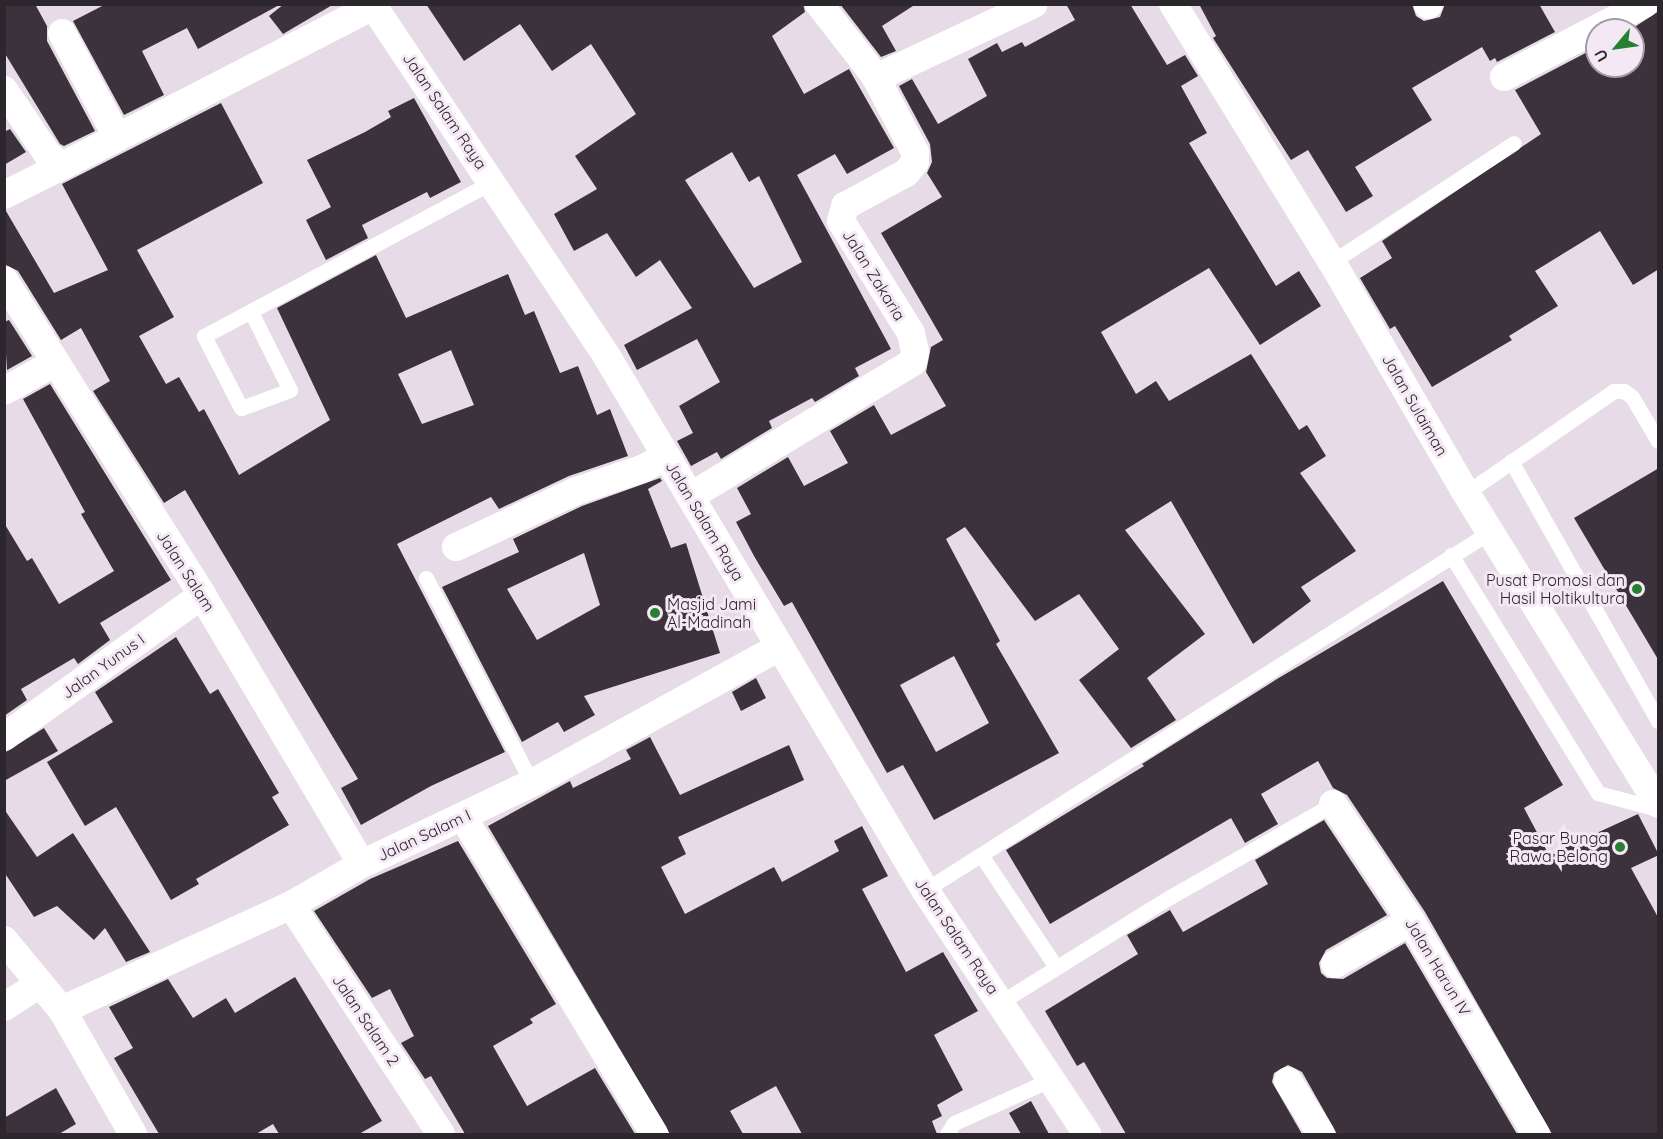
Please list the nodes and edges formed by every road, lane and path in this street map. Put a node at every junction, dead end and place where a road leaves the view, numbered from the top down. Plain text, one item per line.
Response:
1 (819, 4) edge
2 (1034, 4) edge
3 (1173, 4) edge
4 (1644, 4) edge
5 (373, 5) edge
6 (62, 33) dead end
7 (876, 77) junction
8 (1504, 77) dead end
9 (4, 90) edge
10 (117, 137) junction
11 (1514, 143) dead end
12 (62, 166) junction
13 (493, 182) junction
14 (4, 195) edge
15 (1332, 262) junction
16 (4, 280) edge
17 (251, 312) junction
18 (54, 363) junction
19 (4, 391) edge
20 (1659, 441) edge
21 (666, 456) junction
22 (1510, 461) junction
23 (1466, 494) junction
24 (691, 496) junction
25 (1490, 531) junction
26 (456, 547) dead end
27 (1451, 555) junction
28 (426, 578) dead end
29 (202, 595) junction
30 (779, 647) junction
31 (1659, 721) edge
32 (4, 737) edge
33 (532, 783) junction
34 (1333, 804) joint
35 (1659, 804) edge
36 (1659, 809) edge
37 (463, 817) junction
38 (981, 855) junction
39 (362, 864) junction
40 (926, 890) junction
41 (291, 905) junction
42 (1411, 921) junction
43 (4, 940) edge
44 (1335, 964) dead end
45 (1056, 967) junction
46 (38, 986) junction
47 (1001, 1002) junction
48 (4, 1007) edge
49 (62, 1010) junction
50 (1052, 1079) junction
51 (1288, 1081) dead end
52 (133, 1134) edge
53 (441, 1134) edge
54 (654, 1134) edge
55 (947, 1134) edge
56 (1087, 1134) edge
57 (1321, 1134) edge
58 (1536, 1134) edge

1 - 7 street
2 - 7 street
3 - 15 street, Jalan Sulaiman
4 - 8 street
5 - 10 street
5 - 13 street, Jalan Salam Raya
6 - 10 street
7 - 24 street, Jalan Zakaria
9 - 12 street
10 - 12 street
11 - 15 lane
12 - 14 street
13 - 17 lane
13 - 21 street, Jalan Salam Raya
15 - 23 street, Jalan Sulaiman
16 - 18 street, Jalan Salam
17 - 17 lane
18 - 19 street
18 - 29 street, Jalan Salam
20 - 22 lane
21 - 24 street, Jalan Salam Raya
21 - 26 street
22 - 23 lane
22 - 31 lane
23 - 25 street, Jalan Sulaiman
24 - 30 street, Jalan Salam Raya
25 - 27 lane
25 - 35 street, Jalan Sulaiman
27 - 36 lane
27 - 38 lane
28 - 33 lane
29 - 32 street, Jalan Yunus I
29 - 39 street, Jalan Salam
30 - 33 street, Jalan Salam I
30 - 40 street, Jalan Salam Raya
33 - 37 street, Jalan Salam I
34 - 42 street, Jalan Harun IV
34 - 45 lane
37 - 39 street, Jalan Salam I
37 - 54 street
38 - 40 lane
38 - 45 lane
39 - 41 street, Jalan Salam I
40 - 47 street, Jalan Salam Raya
41 - 49 street, Jalan Salam I
41 - 53 street, Jalan Salam 2
42 - 44 street
42 - 58 street, Jalan Harun IV
43 - 46 street
45 - 47 lane
46 - 48 street
46 - 49 street
47 - 50 street, Jalan Salam Raya
49 - 52 street
50 - 55 lane
50 - 56 street, Jalan Salam Raya
51 - 57 street

